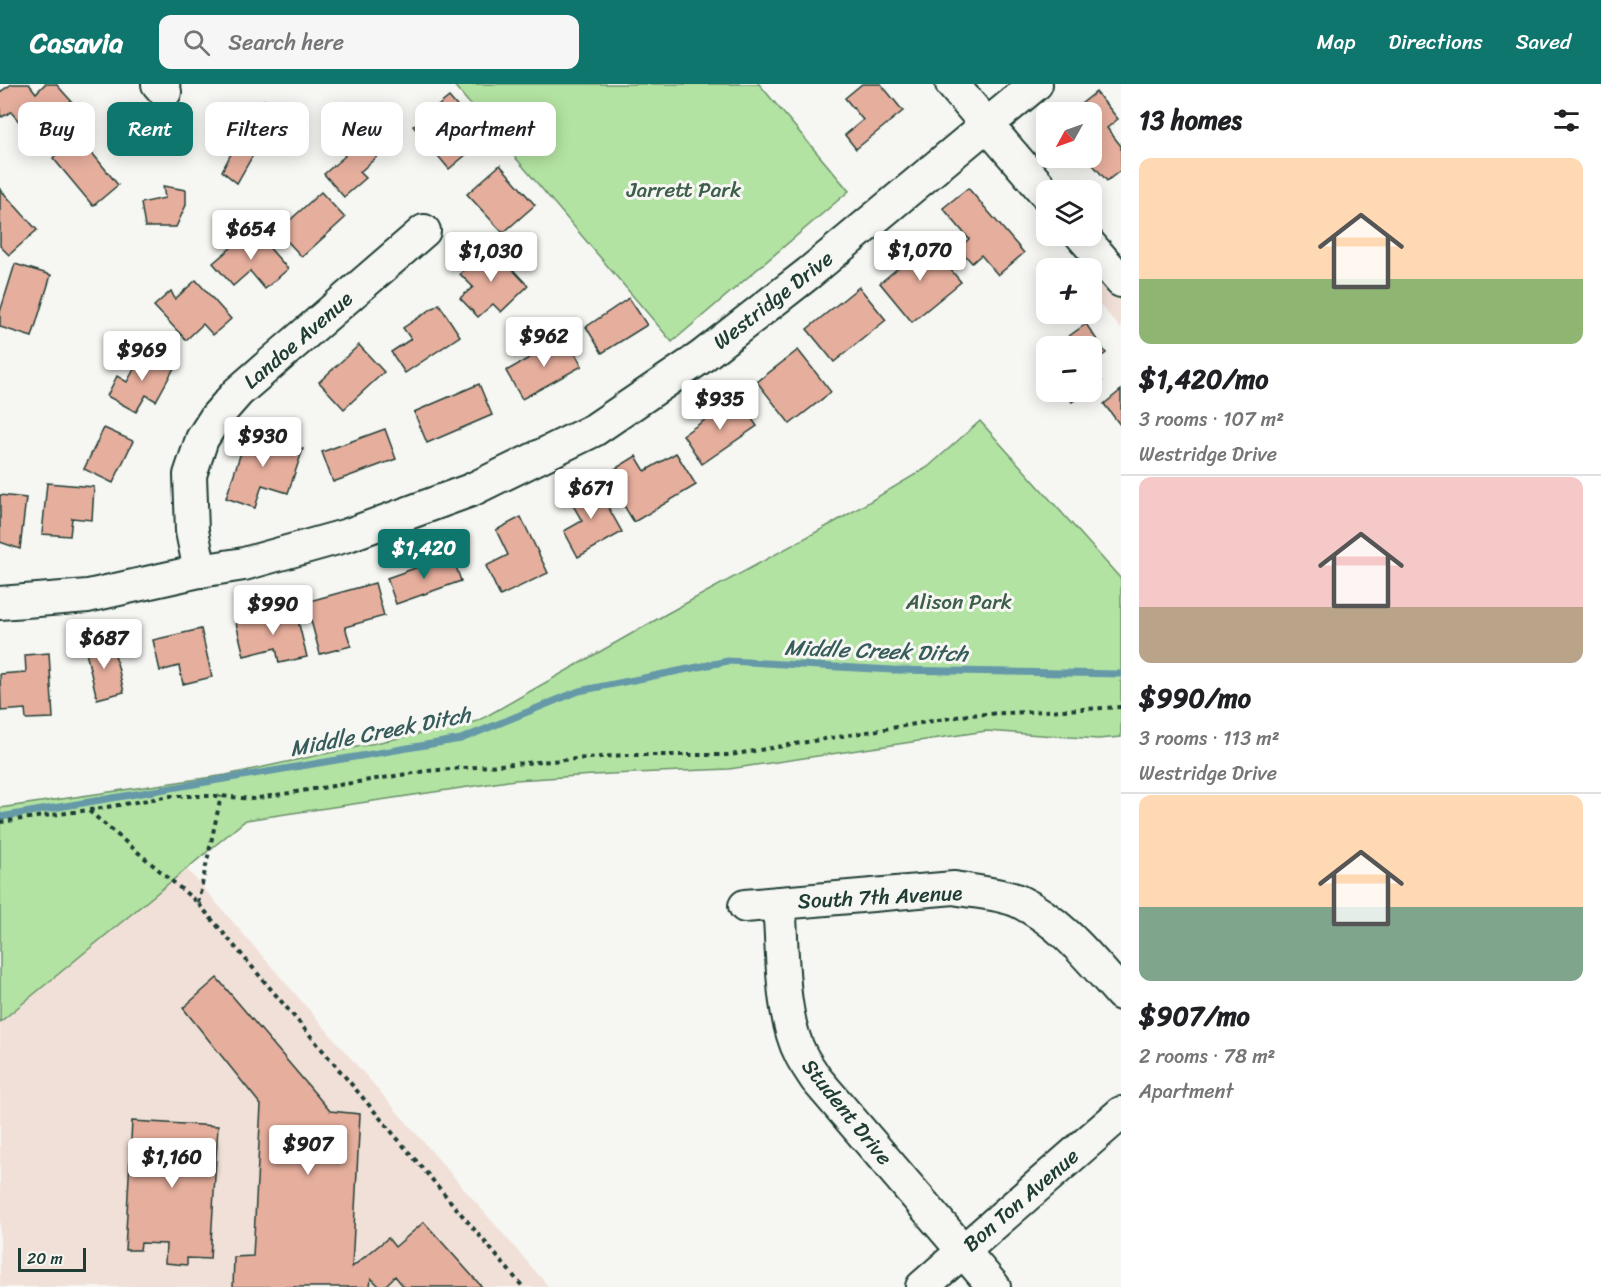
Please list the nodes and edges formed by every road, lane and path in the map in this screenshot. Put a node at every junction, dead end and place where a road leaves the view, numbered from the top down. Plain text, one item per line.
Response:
1 (952, 84) edge
2 (1036, 84) edge
3 (987, 125) junction
4 (1036, 182) edge
5 (424, 231) dead end
6 (1091, 246) edge
7 (1121, 281) edge
8 (200, 572) junction
9 (0, 603) edge
10 (1121, 707) edge
11 (221, 796) junction
12 (89, 810) junction
13 (0, 822) edge
14 (198, 903) junction
15 (779, 903) junction
16 (745, 906) dead end
17 (1121, 994) edge
18 (1121, 1113) edge
19 (963, 1251) junction
20 (523, 1287) edge
21 (922, 1287) edge
22 (994, 1287) edge

1 - 3 street
2 - 3 street, Westridge Drive
3 - 4 street
3 - 8 street, Westridge Drive
5 - 8 street, Landoe Avenue
6 - 7 street
8 - 9 street, Westridge Drive
10 - 11 path
11 - 12 path
11 - 14 path
12 - 13 path
12 - 14 path
14 - 20 path
15 - 16 street, South 7th Avenue
15 - 17 street, South 7th Avenue
15 - 19 street, Student Drive
18 - 19 street, Bon Ton Avenue
19 - 21 street, Bon Ton Avenue
19 - 22 street, Student Drive

